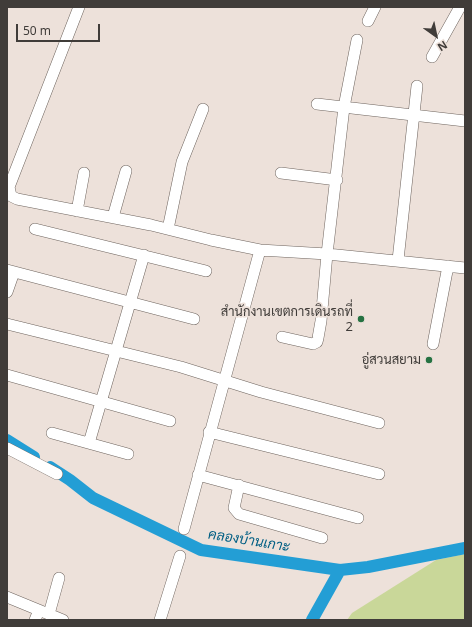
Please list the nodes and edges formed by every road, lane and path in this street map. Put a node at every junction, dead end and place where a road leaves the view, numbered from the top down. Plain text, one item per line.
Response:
1 (79, 7) edge
2 (375, 7) edge
3 (460, 7) edge
4 (368, 21) dead end
5 (356, 40) dead end
6 (432, 57) dead end
7 (417, 86) dead end
8 (317, 104) dead end
9 (344, 106) junction
10 (203, 109) dead end
11 (414, 115) junction
12 (465, 122) edge
13 (126, 171) dead end
14 (84, 173) dead end
15 (281, 173) dead end
16 (337, 180) junction
17 (77, 211) junction
18 (113, 217) junction
19 (35, 229) dead end
20 (168, 229) junction
21 (260, 250) junction
22 (327, 254) junction
23 (144, 255) junction
24 (398, 260) junction
25 (448, 266) junction
26 (465, 268) edge
27 (10, 271) edge
28 (206, 272) dead end
29 (7, 292) edge
30 (131, 302) junction
31 (194, 319) dead end
32 (7, 324) edge
33 (282, 337) dead end
34 (433, 344) dead end
35 (117, 351) junction
36 (7, 375) edge
37 (224, 380) junction
38 (101, 401) junction
39 (170, 421) dead end
40 (379, 423) dead end
41 (209, 432) junction
42 (52, 433) dead end
43 (89, 443) junction
44 (7, 448) edge
45 (128, 454) dead end
46 (57, 474) dead end
47 (379, 474) dead end
48 (198, 475) junction
49 (239, 485) junction
50 (358, 518) dead end
51 (184, 528) dead end
52 (322, 538) dead end
53 (180, 556) dead end
54 (59, 578) dead end
55 (7, 597) edge
56 (41, 615) edge
57 (63, 620) edge
58 (160, 620) edge

1 - 17 street
2 - 4 street
3 - 6 street
5 - 9 street
7 - 11 street
8 - 9 street
9 - 11 street
9 - 16 street
10 - 20 street
11 - 12 street
11 - 24 street
13 - 18 street
14 - 17 street
15 - 16 street
16 - 22 street
17 - 18 street
18 - 20 street
19 - 23 street
20 - 21 street
21 - 22 street
21 - 37 street
22 - 24 street
22 - 33 street
23 - 28 street
23 - 30 street
24 - 25 street
25 - 26 street
25 - 34 street
27 - 29 street
27 - 30 street
30 - 31 street
30 - 35 street
32 - 35 street
35 - 37 street
35 - 38 street
36 - 38 street
37 - 40 street
37 - 41 street
38 - 39 street
38 - 43 street
41 - 47 street
41 - 48 street
42 - 43 street
43 - 45 street
44 - 46 street
48 - 49 street
48 - 51 street
49 - 50 street
49 - 52 street
53 - 58 street
54 - 56 street
55 - 56 street
56 - 57 street

